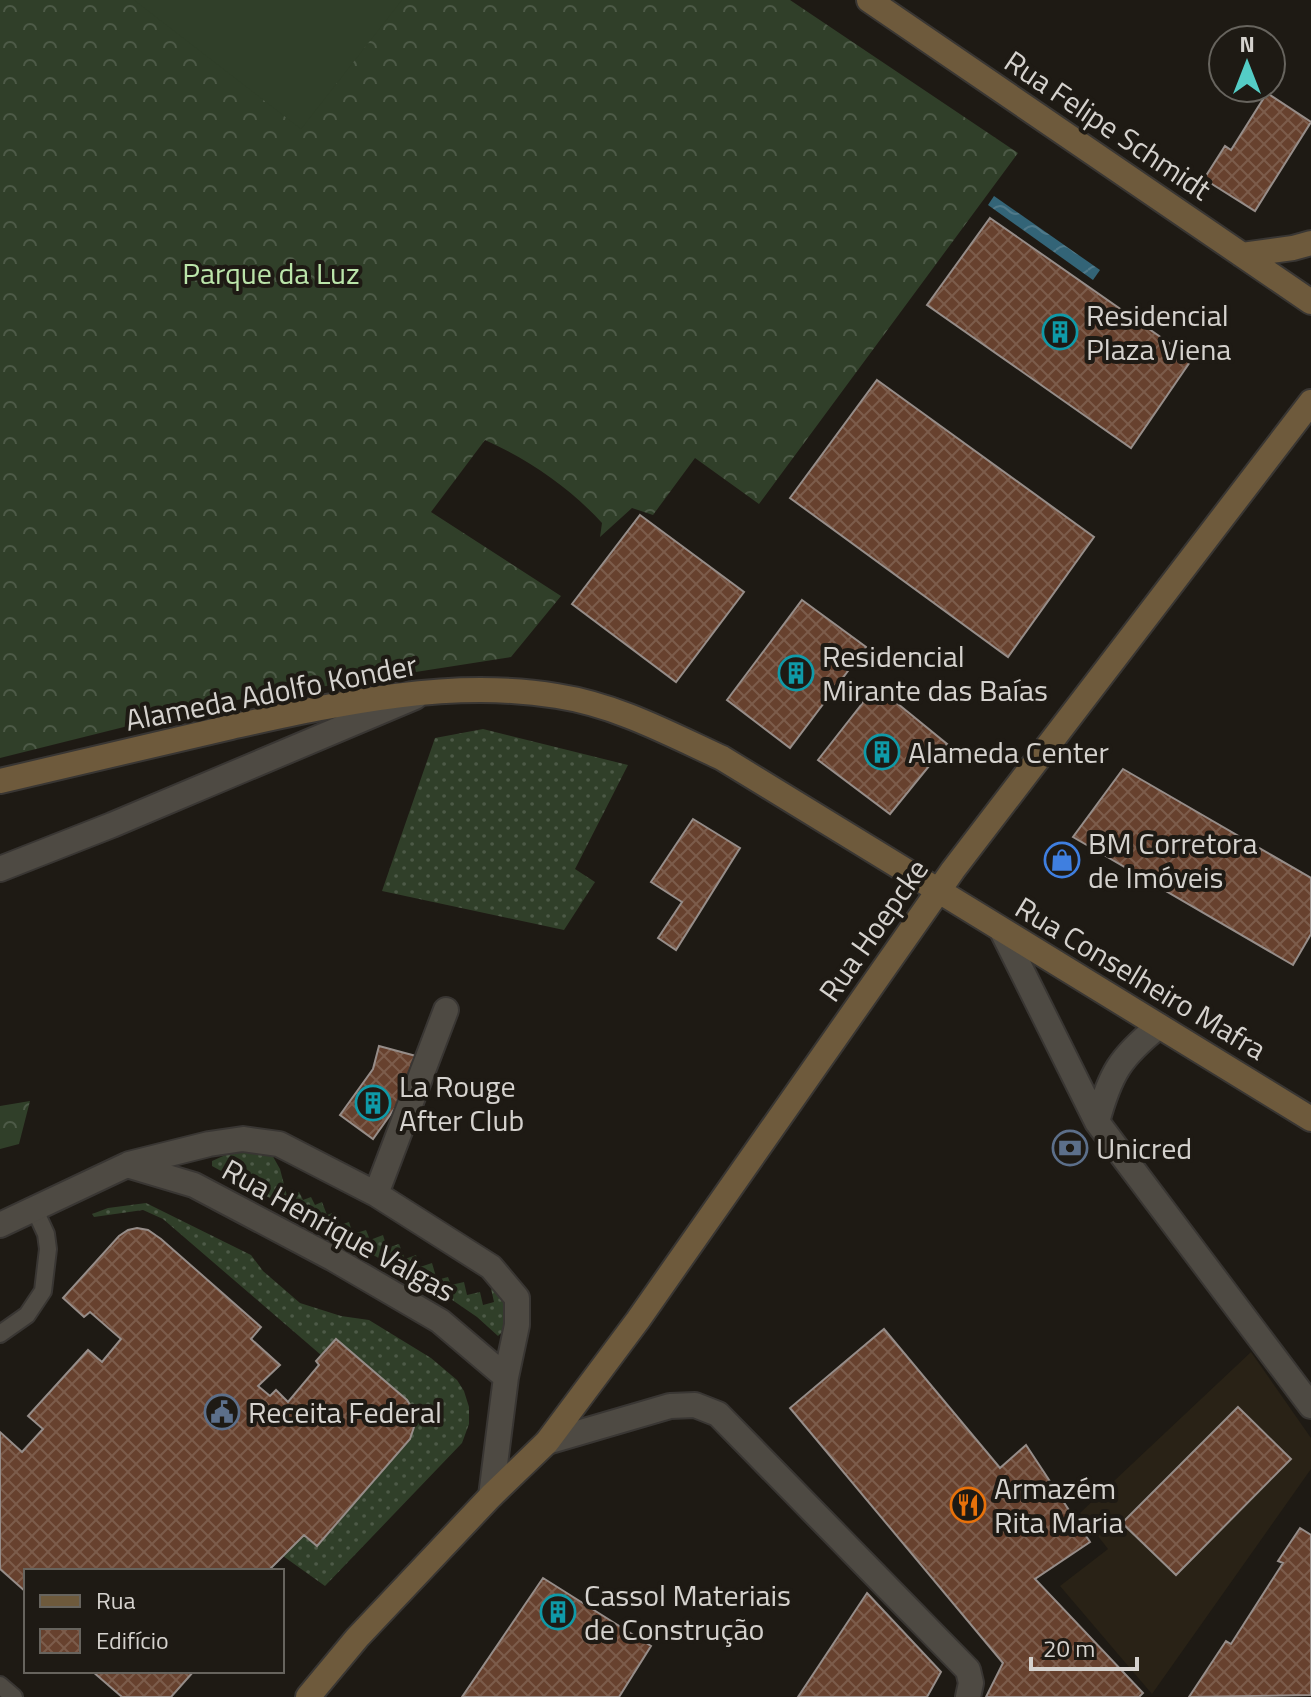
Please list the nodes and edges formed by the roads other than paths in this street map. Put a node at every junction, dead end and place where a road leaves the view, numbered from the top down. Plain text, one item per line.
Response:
1 (869, 0) edge
2 (1311, 243) edge
3 (1242, 255) junction
4 (1311, 302) edge
5 (1311, 402) edge
6 (423, 693) junction
7 (0, 781) edge
8 (0, 869) edge
9 (938, 891) junction
10 (1002, 931) junction
11 (446, 1010) dead end
12 (1159, 1026) junction
13 (1311, 1119) edge
14 (1097, 1122) junction
15 (127, 1165) junction
16 (376, 1194) junction
17 (34, 1208) junction
18 (0, 1225) edge
19 (0, 1334) edge
20 (506, 1377) junction
21 (1311, 1406) edge
22 (547, 1442) junction
23 (491, 1496) junction
24 (0, 1685) edge
25 (14, 1697) edge
26 (308, 1697) edge
27 (968, 1697) edge

1 - 3 main road, Rua Felipe Schmidt
2 - 3 main road
3 - 4 main road, Rua Felipe Schmidt
5 - 9 main road, Rua Hoepcke
6 - 7 main road, Alameda Adolfo Konder
6 - 8 street
6 - 9 main road, Alameda Adolfo Konder
9 - 10 main road, Rua Conselheiro Mafra
9 - 22 main road, Rua Hoepcke
10 - 12 main road, Rua Conselheiro Mafra
10 - 14 street
11 - 16 street
12 - 13 main road, Rua Conselheiro Mafra
12 - 14 street
14 - 21 street
15 - 16 street, Rua Henrique Valgas
15 - 17 street, Rua Henrique Valgas
15 - 20 street, Rua Henrique Valgas
16 - 20 street, Rua Henrique Valgas
17 - 18 street, Rua Henrique Valgas
17 - 19 lane
20 - 23 street, Rua Henrique Valgas
22 - 23 main road, Rua Hoepcke
22 - 27 street
23 - 26 main road, Rua Hoepcke
24 - 25 lane

